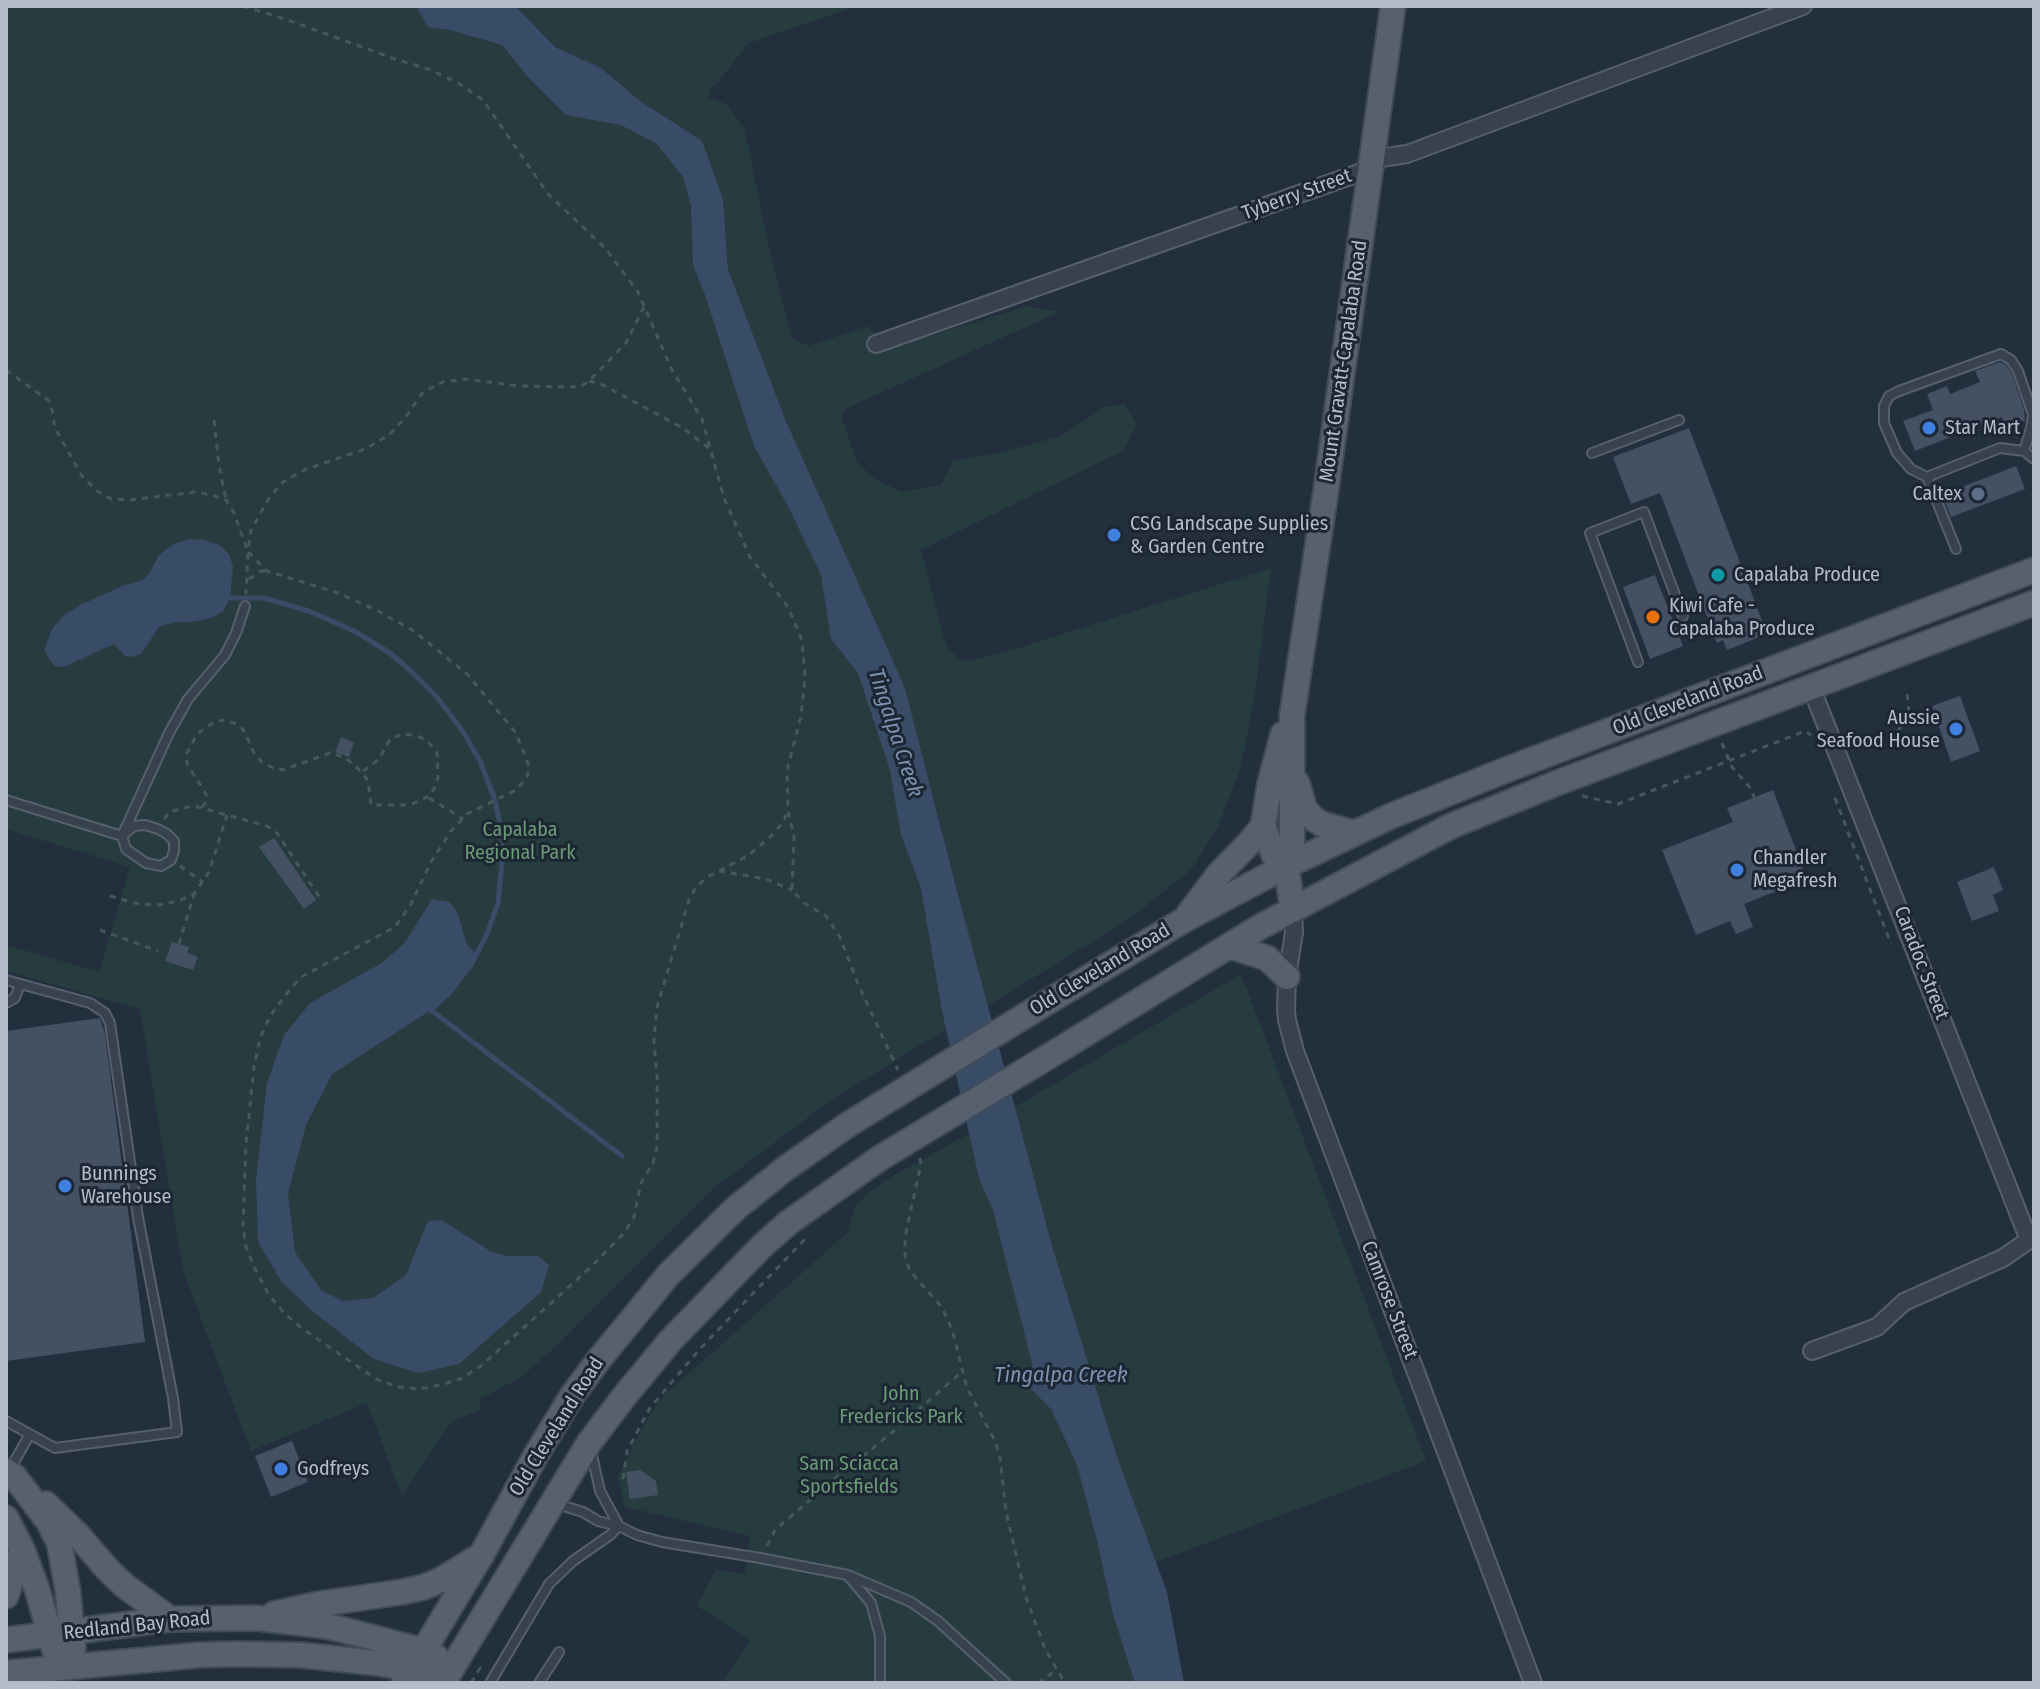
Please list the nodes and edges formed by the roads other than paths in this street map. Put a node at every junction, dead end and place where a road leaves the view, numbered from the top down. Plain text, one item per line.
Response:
1 (1393, 6) edge
2 (1803, 6) edge
3 (1370, 169) junction
4 (876, 344) dead end
5 (1679, 420) dead end
6 (2024, 451) junction
7 (1592, 453) dead end
8 (2034, 459) edge
9 (1927, 477) junction
10 (1956, 549) dead end
11 (2034, 570) edge
12 (2034, 603) edge
13 (245, 606) dead end
14 (1683, 616) dead end
15 (1638, 662) dead end
16 (1811, 687) junction
17 (1292, 716) junction
18 (1292, 765) junction
19 (6, 800) edge
20 (1263, 826) junction
21 (1354, 833) junction
22 (122, 836) junction
23 (1286, 866) junction
24 (1293, 910) junction
25 (1184, 920) junction
26 (1229, 946) junction
27 (1287, 977) junction
28 (6, 980) edge
29 (20, 984) junction
30 (6, 1003) edge
31 (1812, 1351) dead end
32 (6, 1421) edge
33 (30, 1434) junction
34 (589, 1443) junction
35 (9, 1473) edge
36 (552, 1502) junction
37 (6, 1518) edge
38 (619, 1526) junction
39 (22, 1549) junction
40 (482, 1554) junction
41 (848, 1575) junction
42 (6, 1596) edge
43 (256, 1618) junction
44 (170, 1619) junction
45 (61, 1634) junction
46 (6, 1640) edge
47 (559, 1652) dead end
48 (348, 1660) junction
49 (68, 1668) junction
50 (413, 1668) edge
51 (6, 1673) edge
52 (446, 1677) edge
53 (368, 1683) edge
54 (490, 1683) edge
55 (539, 1683) edge
56 (880, 1683) edge
57 (1006, 1683) edge
58 (1533, 1683) edge

1 - 3 main road, Mount Gravatt-Capalaba Road
2 - 3 street, Tyberry Street
3 - 4 street, Tyberry Street
3 - 17 main road, Mount Gravatt-Capalaba Road
5 - 7 lane
6 - 8 lane
6 - 9 lane
6 - 9 lane
9 - 10 lane
11 - 21 main road, Old Cleveland Road
12 - 16 main road, Old Cleveland Road
13 - 22 lane
14 - 15 lane
16 - 24 main road, Old Cleveland Road
16 - 31 street, Caradoc Street
17 - 18 main road, Mount Gravatt-Capalaba Road
17 - 20 main road, Mount Gravatt-Capalaba Road
18 - 21 main road
18 - 23 main road, Mount Gravatt-Capalaba Road
19 - 22 lane
20 - 23 main road, Mount Gravatt-Capalaba Road
20 - 25 main road
21 - 23 main road, Old Cleveland Road
22 - 22 lane
23 - 24 main road, Mount Gravatt-Capalaba Road
23 - 25 main road, Old Cleveland Road
24 - 26 main road, Old Cleveland Road
24 - 27 street, Camrose Street
25 - 40 main road, Old Cleveland Road, bridge
26 - 27 main road
26 - 34 main road, Old Cleveland Road, bridge
27 - 58 street, Camrose Street
28 - 29 lane
29 - 30 lane
29 - 33 lane
32 - 33 lane
33 - 35 lane
34 - 36 main road, Old Cleveland Road
34 - 38 lane
35 - 44 main road
35 - 45 main road
36 - 38 lane
36 - 52 main road, Old Cleveland Road
37 - 39 main road
38 - 41 lane
38 - 54 lane
39 - 42 main road
39 - 45 main road
40 - 43 main road
40 - 50 main road, Old Cleveland Road
41 - 56 lane
41 - 57 lane
43 - 44 main road, Redland Bay Road
43 - 50 main road, Redland Bay Road
44 - 45 main road, Redland Bay Road
45 - 46 main road, Redland Bay Road
45 - 49 main road
47 - 55 lane
48 - 49 main road, Redland Bay Road
48 - 50 main road, Redland Bay Road
48 - 53 main road
49 - 51 main road, Redland Bay Road
50 - 52 main road, Redland Bay Road

